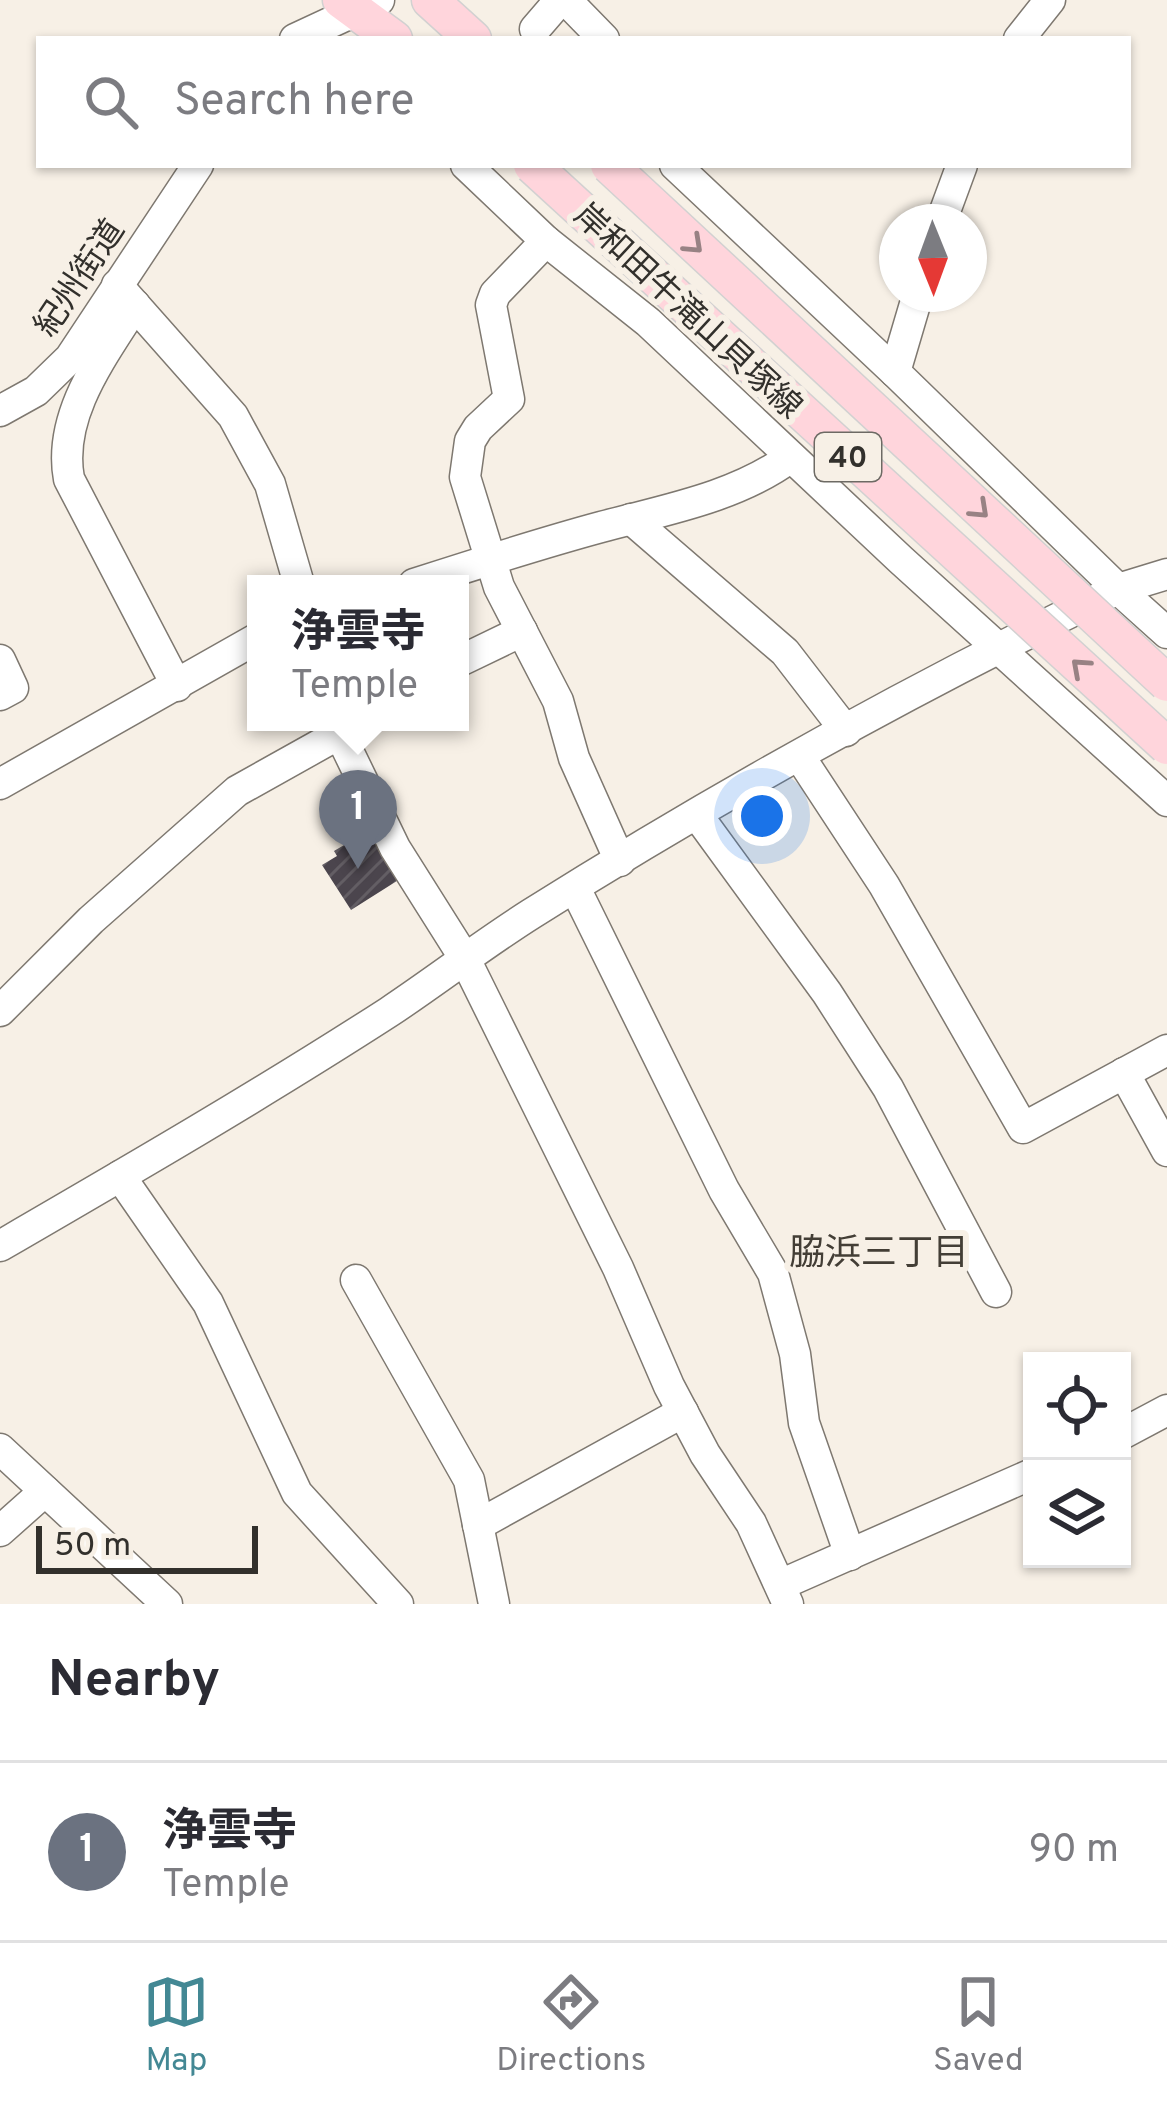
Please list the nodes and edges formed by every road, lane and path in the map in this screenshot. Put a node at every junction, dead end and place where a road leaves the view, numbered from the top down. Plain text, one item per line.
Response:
1 (430, 0) edge
2 (563, 0) edge
3 (1050, 0) edge
4 (358, 4) edge
5 (300, 36) edge
6 (391, 36) edge
7 (470, 36) edge
8 (535, 36) edge
9 (601, 36) edge
10 (1021, 36) edge
11 (196, 168) edge
12 (469, 168) edge
13 (535, 168) edge
14 (612, 168) edge
15 (678, 168) edge
16 (961, 168) edge
17 (948, 204) edge
18 (546, 241) junction
19 (126, 295) junction
20 (912, 312) edge
21 (895, 372) junction
22 (0, 411) edge
23 (791, 457) junction
24 (631, 519) junction
25 (490, 559) junction
26 (1167, 574) edge
27 (296, 575) edge
28 (441, 575) edge
29 (1118, 589) junction
30 (521, 631) junction
31 (1167, 633) edge
32 (247, 644) edge
33 (997, 647) junction
34 (469, 657) edge
35 (0, 661) edge
36 (1167, 683) edge
37 (177, 686) junction
38 (0, 695) edge
39 (326, 731) edge
40 (338, 731) edge
41 (846, 731) junction
42 (1167, 746) edge
43 (800, 757) junction
44 (0, 784) edge
45 (1167, 801) edge
46 (698, 816) junction
47 (620, 861) junction
48 (575, 888) junction
49 (465, 959) junction
50 (0, 1011) edge
51 (1167, 1050) edge
52 (1124, 1073) junction
53 (1167, 1151) edge
54 (120, 1176) junction
55 (0, 1246) edge
56 (356, 1280) dead end
57 (996, 1292) dead end
58 (1167, 1410) edge
59 (683, 1412) junction
60 (1131, 1429) edge
61 (0, 1449) edge
62 (1023, 1478) edge
63 (44, 1491) junction
64 (478, 1525) junction
65 (0, 1531) edge
66 (850, 1555) junction
67 (784, 1595) edge
68 (167, 1604) edge
69 (398, 1604) edge
70 (494, 1604) edge

1 - 7 main road
2 - 8 street
2 - 9 street
3 - 10 street
4 - 5 street
4 - 6 main road
11 - 19 street, 紀州街道
12 - 18 street
42 -> 13 main road, 岸和田牛滝山貝塚線 / 40, bridge
14 -> 36 main road, 岸和田牛滝山貝塚線 / 40, bridge
15 - 21 street
16 - 17 street
18 - 23 street
18 - 25 street
19 - 22 street, 紀州街道
19 - 27 street
19 - 37 street
20 - 21 street
21 - 29 street
23 - 24 street
23 - 33 street
24 - 25 street
24 - 41 street
25 - 28 street
25 - 30 street
26 - 29 street
29 - 31 street
29 - 33 street
30 - 34 street
30 - 47 street
32 - 37 street
33 - 41 street
33 - 45 street
35 - 38 street
37 - 44 street
39 - 50 street
40 - 49 street
41 - 43 street
43 - 46 street
43 - 52 street
46 - 47 street
46 - 57 street
47 - 48 street
48 - 49 street
48 - 66 street
49 - 54 street
49 - 59 street
51 - 52 street
52 - 53 street
54 - 55 street
54 - 69 street
56 - 64 street
58 - 60 street
59 - 64 street
59 - 67 street
61 - 63 street
62 - 66 street
63 - 65 street
63 - 68 street
64 - 70 street
66 - 67 street

